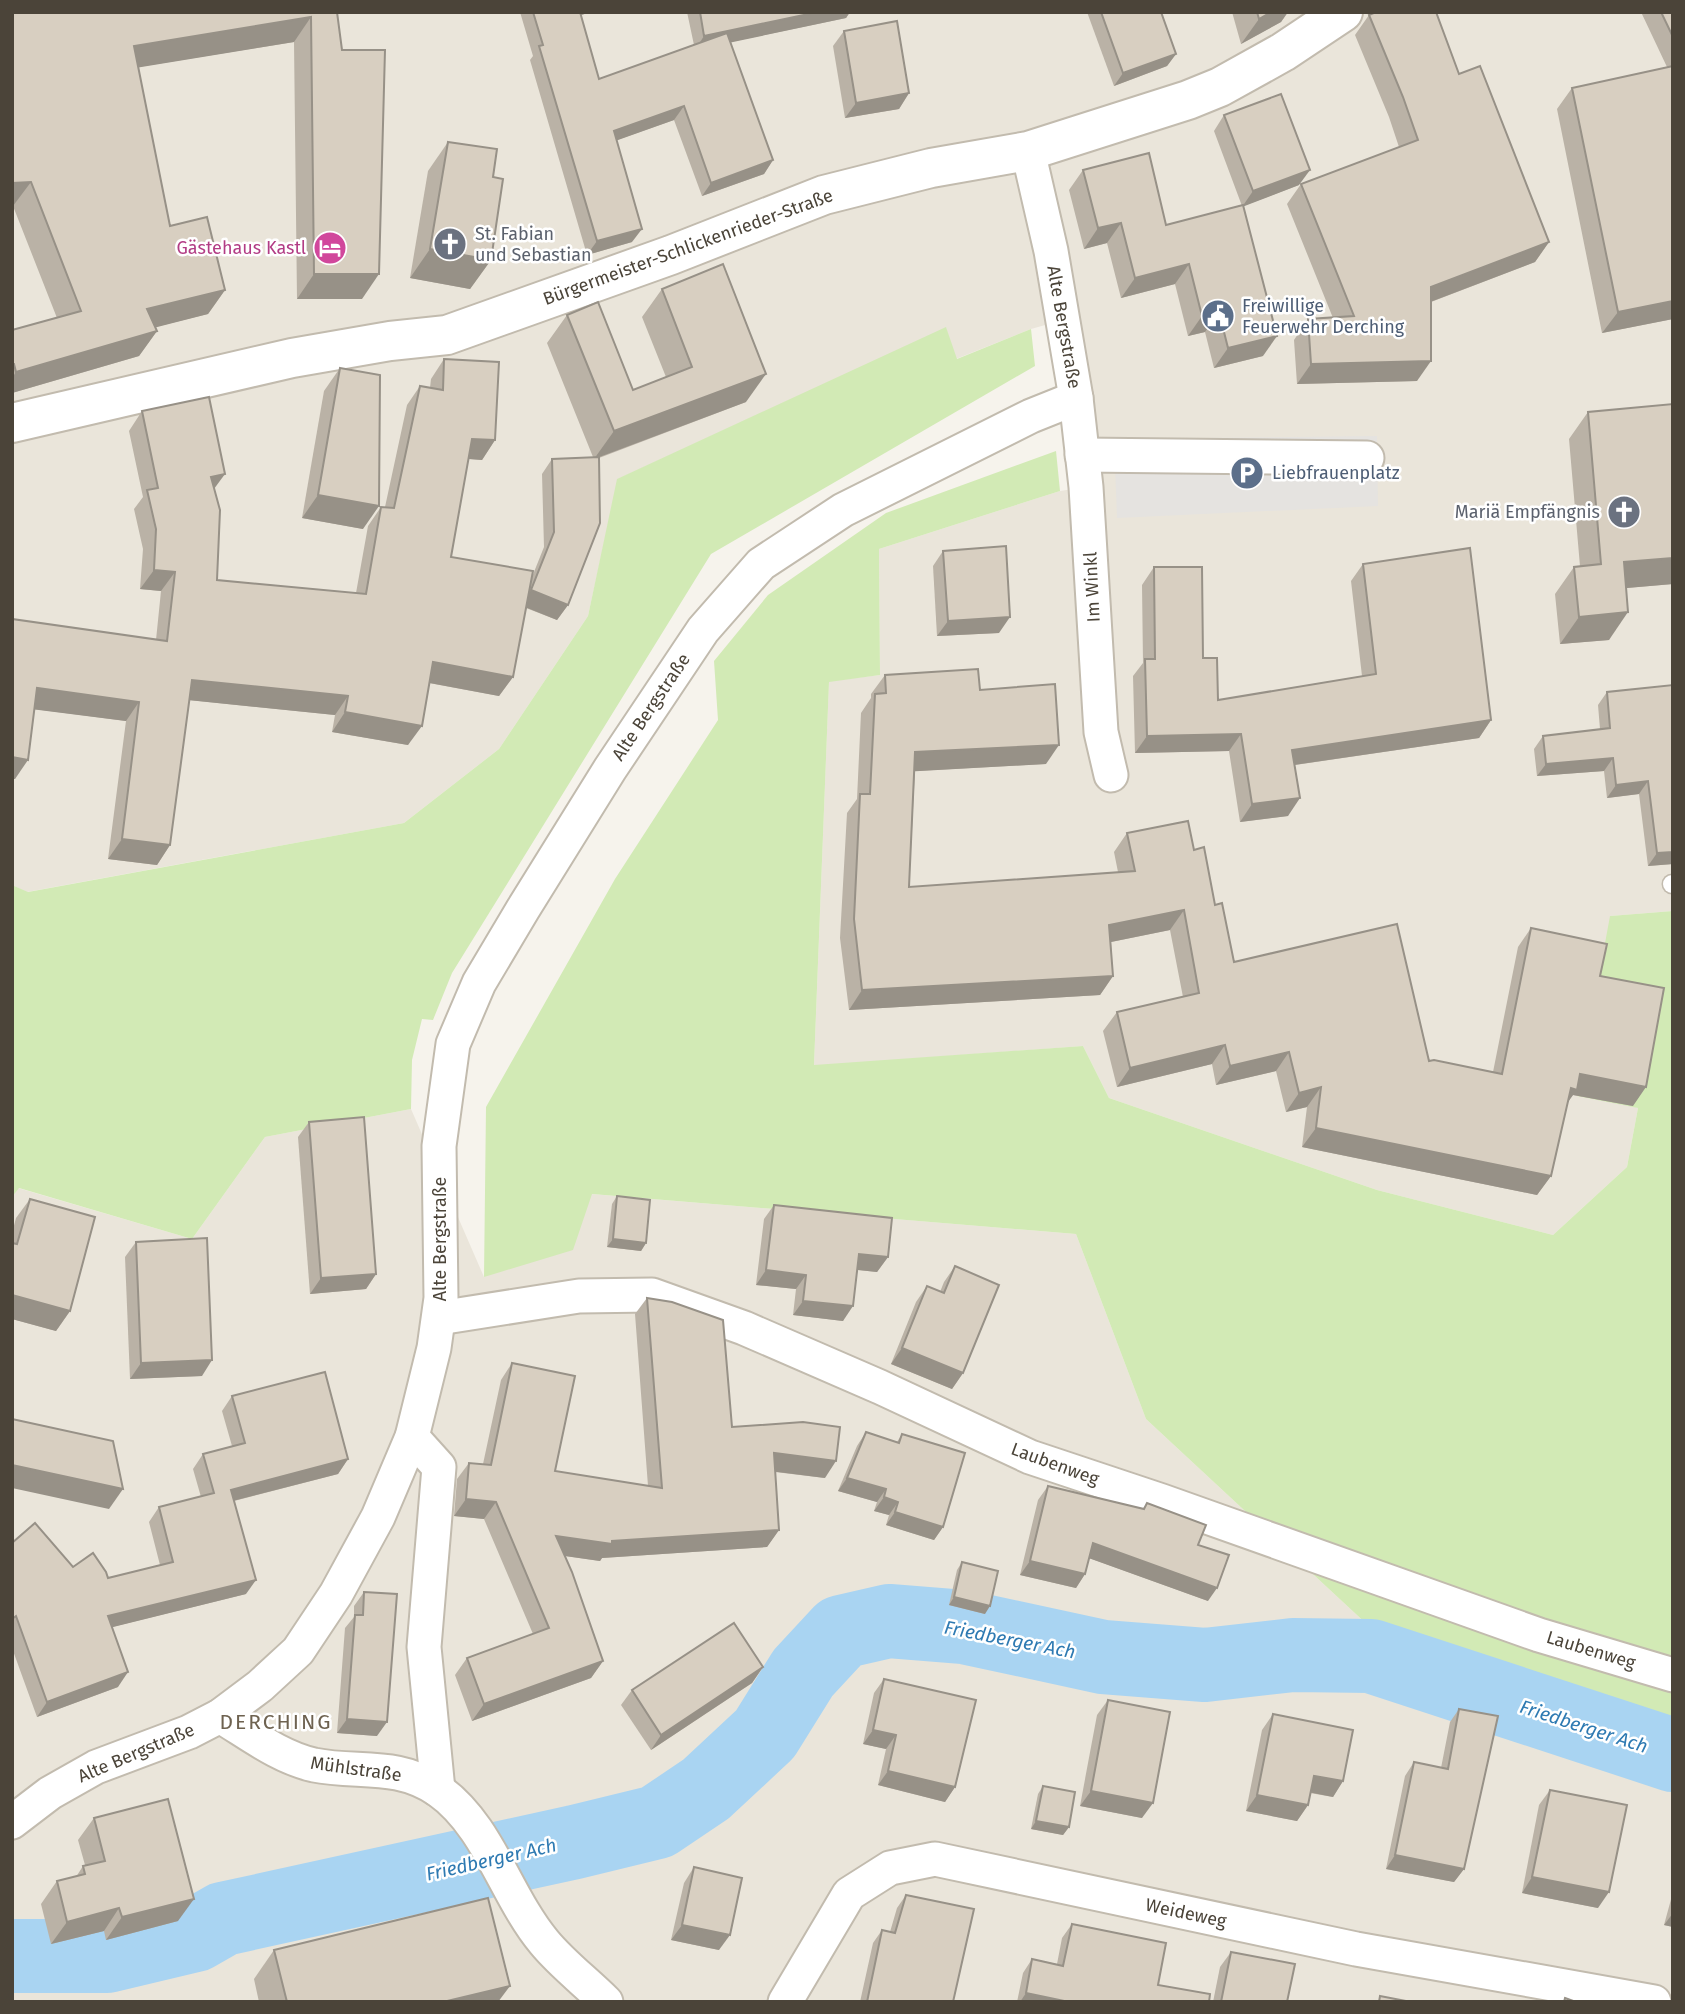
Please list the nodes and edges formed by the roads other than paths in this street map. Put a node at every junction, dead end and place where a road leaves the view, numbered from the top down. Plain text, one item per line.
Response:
1 (1343, 12) edge
2 (1028, 151) junction
3 (1076, 398) junction
4 (12, 423) edge
5 (1082, 455) junction
6 (1367, 458) dead end
7 (1111, 775) dead end
8 (439, 1318) junction
9 (412, 1437) junction
10 (1673, 1675) edge
11 (220, 1716) junction
12 (438, 1790) junction
13 (12, 1822) edge
14 (1531, 1991) edge
15 (606, 2002) edge
16 (785, 2002) edge
17 (1654, 2002) edge

1 - 2 street, Bürgermeister-Schlickenrieder-Straße
2 - 3 street, Alte Bergstraße
2 - 4 street, Bürgermeister-Schlickenrieder-Straße
3 - 5 street, Im Winkl
3 - 8 street, Alte Bergstraße
5 - 6 street
5 - 7 street, Im Winkl
8 - 9 street, Alte Bergstraße
8 - 10 street, Laubenweg
9 - 11 street, Alte Bergstraße
9 - 12 street
11 - 12 street, Mühlstraße
11 - 13 street, Alte Bergstraße
12 - 15 street, Mühlstraße
14 - 16 street, Weideweg
14 - 17 street, Weideweg

